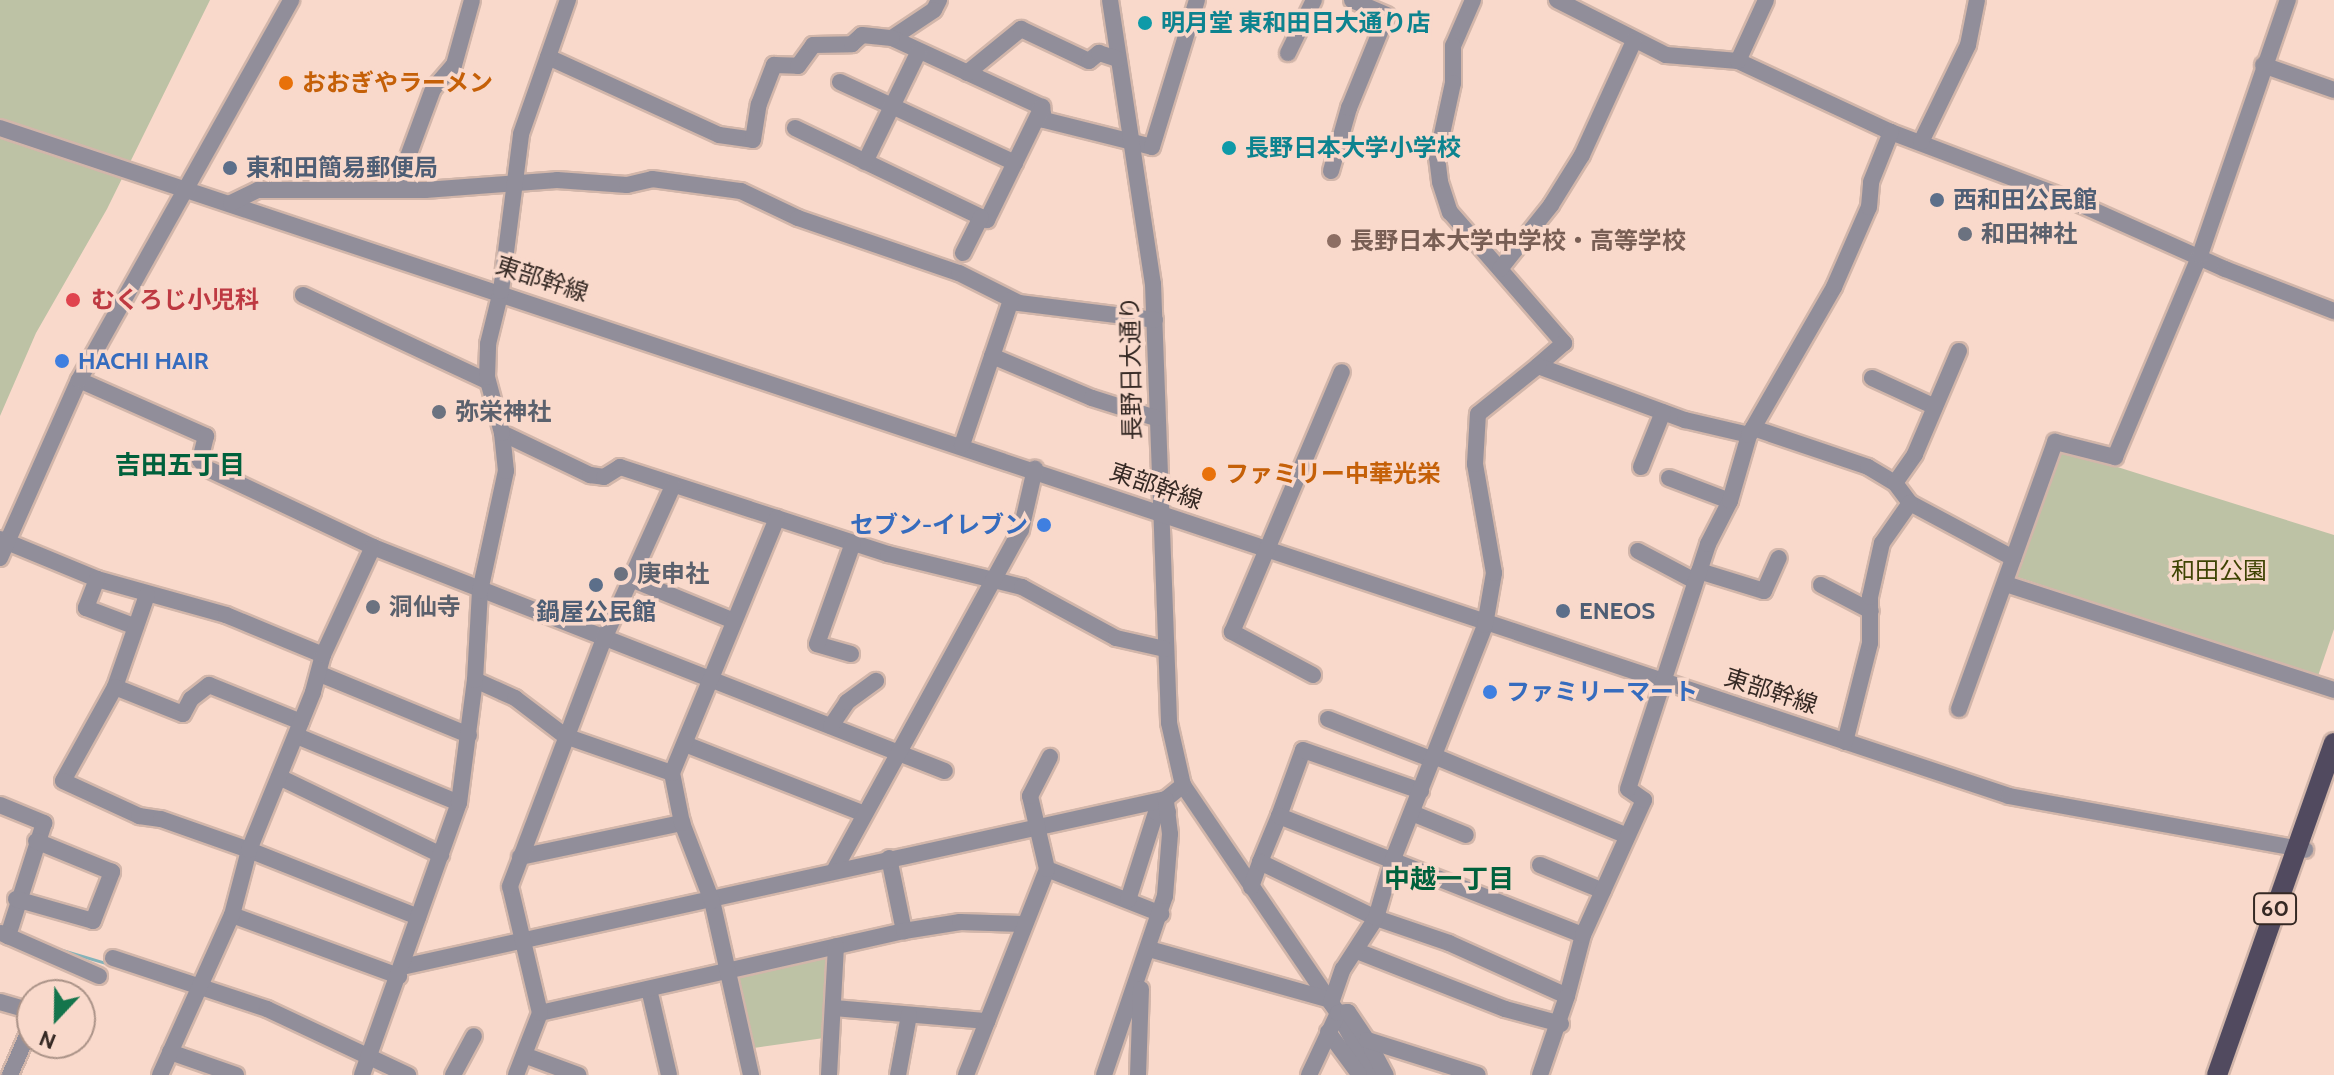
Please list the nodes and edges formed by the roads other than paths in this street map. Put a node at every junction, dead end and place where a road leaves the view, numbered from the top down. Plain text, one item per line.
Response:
1 (291, 0) edge
2 (472, 0) edge
3 (568, 0) edge
4 (939, 0) edge
5 (1110, 0) edge
6 (1197, 0) edge
7 (1314, 0) edge
8 (1352, 0) edge
9 (1473, 0) edge
10 (1557, 0) edge
11 (1766, 0) edge
12 (1977, 0) edge
13 (2288, 0) edge
14 (1390, 8) edge
15 (892, 38) junction
16 (1634, 41) junction
17 (919, 51) junction
18 (1288, 53) dead end
19 (548, 57) junction
20 (1118, 59) junction
21 (1738, 61) junction
22 (2263, 65) junction
23 (967, 73) junction
24 (840, 82) dead end
25 (2334, 90) edge
26 (892, 106) junction
27 (1042, 107) junction
28 (0, 128) edge
29 (795, 128) dead end
30 (1891, 132) junction
31 (1921, 142) junction
32 (1131, 145) junction
33 (865, 162) junction
34 (1015, 163) junction
35 (1331, 171) dead end
36 (517, 181) junction
37 (187, 189) junction
38 (396, 189) junction
39 (231, 203) junction
40 (981, 217) junction
41 (963, 253) dead end
42 (2200, 255) junction
43 (1500, 269) junction
44 (501, 291) junction
45 (303, 295) dead end
46 (1011, 300) junction
47 (2334, 311) edge
48 (1155, 320) junction
49 (1959, 351) dead end
50 (992, 356) junction
51 (1538, 366) junction
52 (1342, 372) dead end
53 (1872, 378) dead end
54 (79, 380) junction
55 (487, 381) junction
56 (1935, 407) junction
57 (1663, 412) junction
58 (1156, 418) junction
59 (1751, 432) junction
60 (502, 433) junction
61 (962, 445) junction
62 (1641, 467) dead end
63 (1035, 469) junction
64 (1669, 478) dead end
65 (1895, 483) junction
66 (673, 486) junction
67 (1730, 501) junction
68 (1910, 503) junction
69 (1160, 513) junction
70 (777, 518) junction
71 (853, 543) junction
72 (2, 547) edge
73 (373, 547) junction
74 (1266, 550) junction
75 (1638, 551) dead end
76 (1779, 558) dead end
77 (2013, 558) junction
78 (1697, 576) junction
79 (97, 579) junction
80 (631, 579) junction
81 (993, 581) junction
82 (2006, 584) junction
83 (1821, 585) dead end
84 (480, 591) junction
85 (147, 595) junction
86 (1871, 611) junction
87 (734, 621) junction
88 (1485, 625) junction
89 (136, 627) junction
90 (603, 641) junction
91 (1165, 649) junction
92 (851, 654) dead end
93 (323, 655) junction
94 (320, 674) junction
95 (1313, 675) dead end
96 (475, 680) junction
97 (710, 680) junction
98 (1661, 680) junction
99 (876, 681) dead end
100 (115, 687) junction
101 (2334, 690) edge
102 (1959, 709) dead end
103 (1328, 719) dead end
104 (831, 726) junction
105 (299, 729) junction
106 (469, 735) junction
107 (565, 736) junction
108 (1845, 742) junction
109 (2334, 743) edge
110 (685, 744) junction
111 (897, 752) junction
112 (1050, 757) dead end
113 (1434, 758) junction
114 (945, 771) dead end
115 (2334, 772) edge
116 (672, 773) junction
117 (279, 777) junction
118 (1183, 785) junction
119 (1421, 791) junction
120 (459, 803) junction
121 (0, 805) edge
122 (1167, 805) junction
123 (862, 813) junction
124 (1412, 813) junction
125 (1279, 816) junction
126 (682, 823) junction
127 (1037, 827) junction
128 (1466, 835) dead end
129 (1627, 836) junction
130 (36, 841) junction
131 (2302, 849) junction
132 (249, 850) junction
133 (441, 855) junction
134 (520, 857) junction
135 (889, 858) junction
136 (1393, 859) junction
137 (1260, 862) junction
138 (1540, 865) dead end
139 (1047, 869) junction
140 (834, 871) junction
141 (1251, 887) junction
142 (1603, 891) junction
143 (16, 899) junction
144 (1128, 900) junction
145 (712, 901) junction
146 (1161, 914) junction
147 (232, 915) junction
148 (418, 917) junction
149 (1376, 918) junction
150 (1022, 924) junction
151 (904, 931) junction
152 (4, 934) edge
153 (1583, 935) junction
154 (520, 943) junction
155 (836, 946) junction
156 (1149, 949) junction
157 (1357, 951) junction
158 (113, 958) dead end
159 (729, 970) junction
160 (400, 971) junction
161 (99, 976) dead end
162 (1141, 987) dead end
163 (200, 989) junction
164 (649, 989) junction
165 (1567, 996) junction
166 (1332, 1005) junction
167 (834, 1008) junction
168 (540, 1013) junction
169 (909, 1015) junction
170 (987, 1021) junction
171 (1561, 1024) junction
172 (1328, 1032) junction
173 (474, 1036) dead end
174 (1367, 1040) junction
175 (170, 1052) junction
176 (368, 1053) junction
177 (524, 1055) junction
178 (1454, 1071) edge
179 (0, 1072) edge
180 (8, 1075) edge
181 (160, 1075) edge
182 (236, 1075) edge
183 (362, 1075) edge
184 (408, 1075) edge
185 (453, 1075) edge
186 (516, 1075) edge
187 (578, 1075) edge
188 (669, 1075) edge
189 (751, 1075) edge
190 (829, 1075) edge
191 (898, 1075) edge
192 (966, 1075) edge
193 (1104, 1075) edge
194 (1138, 1075) edge
195 (1309, 1075) edge
196 (1360, 1075) edge
197 (1372, 1075) edge
198 (1386, 1075) edge
199 (1478, 1075) edge
200 (1540, 1075) edge
201 (2217, 1075) edge
202 (2228, 1075) edge

1 - 37 street
2 - 38 street
3 - 19 street
4 - 15 street
5 - 20 street, 長野日大通り
6 - 32 street
7 - 18 street
8 - 14 street
9 - 43 street
10 - 16 street
11 - 21 street
12 - 31 street
13 - 22 street
14 - 35 street
15 - 17 street
15 - 19 street
16 - 21 street
16 - 43 street
17 - 23 street
17 - 26 street
19 - 36 street
20 - 23 street
20 - 32 street, 長野日大通り
21 - 30 street
22 - 25 street
22 - 42 street
23 - 27 street
24 - 26 street
26 - 33 street
26 - 34 street
27 - 32 street
27 - 34 street
28 - 37 street, 東部幹線
29 - 33 street
30 - 31 street
30 - 59 street
31 - 42 street
32 - 48 street, 長野日大通り
33 - 40 street
34 - 40 street
36 - 38 street
36 - 44 street
36 - 46 street
37 - 39 street, 東部幹線
37 - 54 street
38 - 39 street
39 - 44 street, 東部幹線
40 - 41 street
42 - 47 street
42 - 77 street
43 - 51 street
44 - 55 street
44 - 61 street, 東部幹線
45 - 55 street
46 - 48 street
46 - 50 street
48 - 58 street, 長野日大通り
49 - 56 street
50 - 58 street
50 - 61 street
51 - 57 street
51 - 88 street
52 - 74 street
53 - 56 street
54 - 72 street
54 - 73 street
55 - 60 street
56 - 65 street
57 - 59 street
57 - 62 street
58 - 69 street, 長野日大通り
59 - 65 street
59 - 67 street
60 - 66 street
60 - 84 street
61 - 63 street, 東部幹線
63 - 69 street, 東部幹線
63 - 81 street
64 - 67 street
65 - 68 street
66 - 70 street
66 - 80 street
67 - 78 street
68 - 77 street
68 - 86 street
69 - 74 street, 東部幹線
69 - 91 street, 長野日大通り
70 - 71 street
70 - 87 street
71 - 81 street
71 - 92 street
72 - 79 street
73 - 84 street
73 - 93 street
74 - 88 street, 東部幹線
74 - 95 street
75 - 78 street
76 - 78 street
77 - 82 street
78 - 98 street
79 - 85 street
79 - 89 street
80 - 87 street
80 - 90 street
81 - 91 street
81 - 111 street
82 - 101 street
82 - 102 street
83 - 86 street
84 - 90 street
84 - 96 street
85 - 89 street
85 - 93 street
86 - 108 street
87 - 97 street
88 - 98 street, 東部幹線
88 - 113 street
89 - 100 street
90 - 97 street
90 - 107 street
91 - 118 street, 長野日大通り
93 - 94 street
94 - 105 street
94 - 106 street
96 - 106 street
96 - 107 street
97 - 104 street
97 - 110 street
98 - 108 street, 東部幹線
98 - 129 street
99 - 104 street
100 - 105 street
100 - 132 street
103 - 113 street
104 - 111 street
105 - 117 street
105 - 120 street
106 - 120 street
107 - 116 street
107 - 134 street
108 - 131 street, 東部幹線
109 - 131 main road, 60
110 - 116 street
110 - 123 street
111 - 114 street
111 - 123 street
112 - 127 street
113 - 119 street
113 - 129 street
115 - 131 main road, 60
116 - 126 street
117 - 132 street
117 - 133 street
118 - 122 street
118 - 141 street
119 - 124 street
119 - 125 street
120 - 133 street
121 - 130 street
122 - 127 street
122 - 144 street
122 - 146 street
123 - 140 street
124 - 128 street
124 - 136 street
125 - 136 street
125 - 137 street
126 - 134 street
126 - 145 street
127 - 135 street
127 - 139 street
129 - 142 street
130 - 143 street
130 - 143 street
131 - 201 main road, 60
131 - 202 main road, 60
132 - 147 street
132 - 148 street
133 - 148 street
134 - 154 street
135 - 140 street
135 - 151 street
136 - 149 street
136 - 153 street
137 - 141 street
137 - 149 street
138 - 142 street
139 - 144 street
139 - 150 street
140 - 145 street
141 - 166 street
142 - 153 street
143 - 152 street
144 - 146 street
145 - 154 street
145 - 159 street
146 - 156 street
147 - 160 street
147 - 163 street
148 - 160 street
149 - 157 street
149 - 165 street
150 - 151 street
150 - 170 street
151 - 155 street
152 - 161 street
153 - 165 street
154 - 160 street
154 - 168 street
155 - 159 street
155 - 167 street
156 - 166 street
156 - 193 street
157 - 166 street
157 - 171 street
158 - 163 street
159 - 164 street
159 - 189 street
160 - 176 street
162 - 194 street
163 - 175 street
163 - 176 street
164 - 168 street
164 - 188 street
165 - 171 street
166 - 172 street
166 - 174 street
166 - 197 street
167 - 169 street
167 - 190 street
168 - 177 street
169 - 170 street
169 - 191 street
170 - 192 street
171 - 200 street
172 - 195 street
172 - 196 street
173 - 185 street
174 - 178 street
174 - 198 street
175 - 181 street
175 - 182 street
176 - 183 street
176 - 184 street
177 - 186 street
177 - 187 street
178 - 199 street
179 - 180 street

